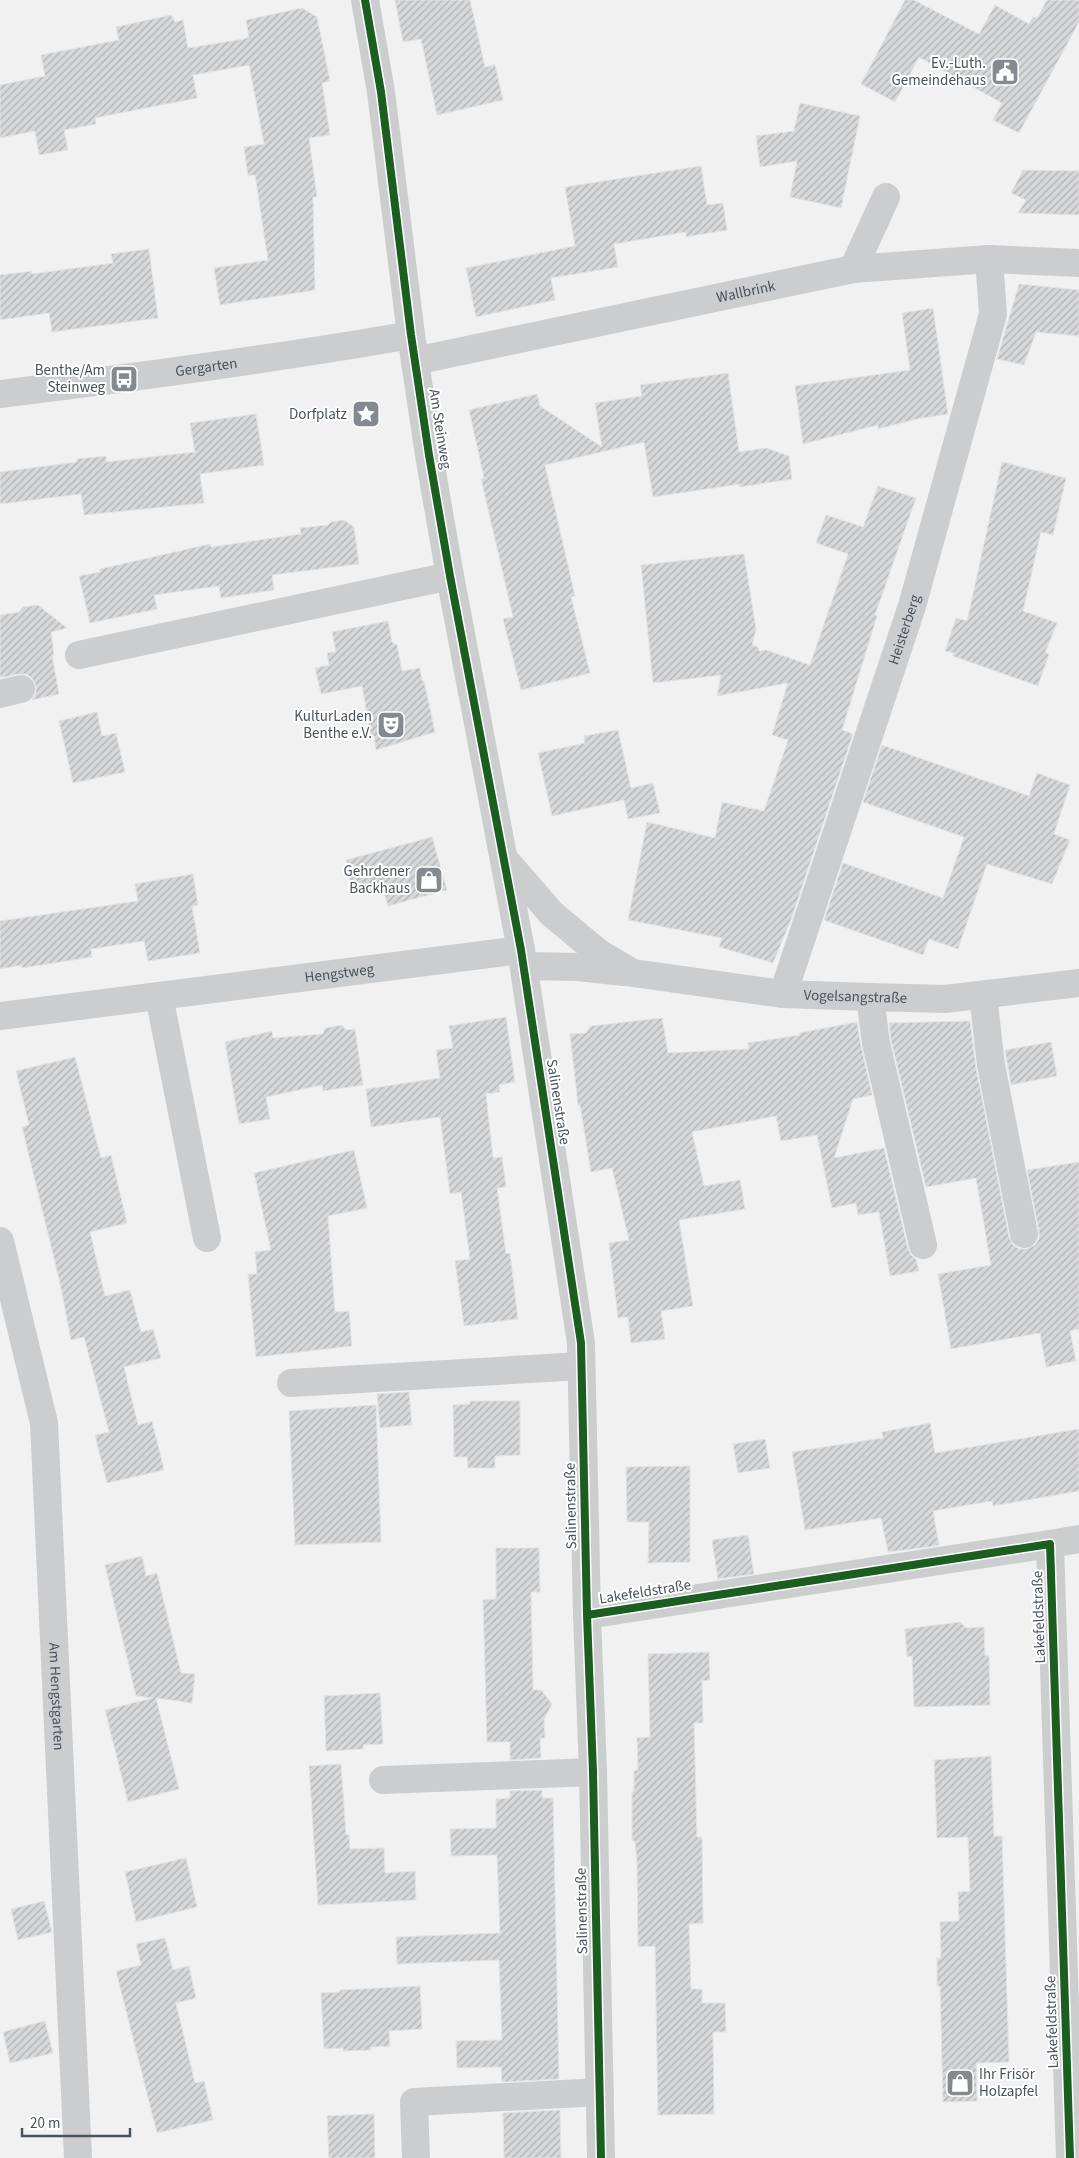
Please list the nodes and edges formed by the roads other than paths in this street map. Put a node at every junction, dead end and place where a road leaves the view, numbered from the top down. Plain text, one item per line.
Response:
1 (365, 0) edge
2 (886, 197) dead end
3 (989, 259) junction
4 (1079, 263) edge
5 (853, 269) junction
6 (413, 348) junction
7 (0, 394) edge
8 (450, 576) junction
9 (79, 655) dead end
10 (505, 860) junction
11 (523, 958) junction
12 (633, 973) junction
13 (1079, 983) edge
14 (783, 994) junction
15 (983, 995) junction
16 (159, 996) junction
17 (870, 997) junction
18 (0, 1016) edge
19 (1024, 1234) dead end
20 (207, 1238) dead end
21 (0, 1241) edge
22 (923, 1245) dead end
23 (581, 1366) junction
24 (292, 1383) dead end
25 (1079, 1539) edge
26 (1050, 1544) junction
27 (587, 1615) junction
28 (593, 1772) junction
29 (382, 1780) dead end
30 (600, 2092) junction
31 (78, 2158) edge
32 (416, 2158) edge
33 (601, 2158) edge
34 (1070, 2158) edge

1 - 6 street, Am Steinweg
2 - 5 street
3 - 4 street, Wallbrink
3 - 5 street, Wallbrink
3 - 14 street, Heisterberg
5 - 6 street, Wallbrink
6 - 7 street, Gergarten
6 - 8 street, Am Steinweg
8 - 9 street
8 - 10 street, Am Steinweg
10 - 11 street, Salinenstraße
10 - 12 street, Vogelsangstraße
11 - 12 street, Vogelsangstraße
11 - 16 street, Hengstweg
11 - 23 street, Salinenstraße
12 - 14 street, Vogelsangstraße
13 - 15 street, Vogelsangstraße
14 - 17 street, Vogelsangstraße
15 - 17 street, Vogelsangstraße
15 - 19 street
16 - 18 street, Hengstweg
16 - 20 street
17 - 22 street
21 - 31 street, Am Hengstgarten
23 - 24 street
23 - 27 street, Salinenstraße
25 - 26 street
26 - 27 street, Lakefeldstraße
26 - 34 street, Lakefeldstraße
27 - 28 street, Salinenstraße
28 - 29 street
28 - 30 street, Salinenstraße
30 - 32 street
30 - 33 street, Salinenstraße

